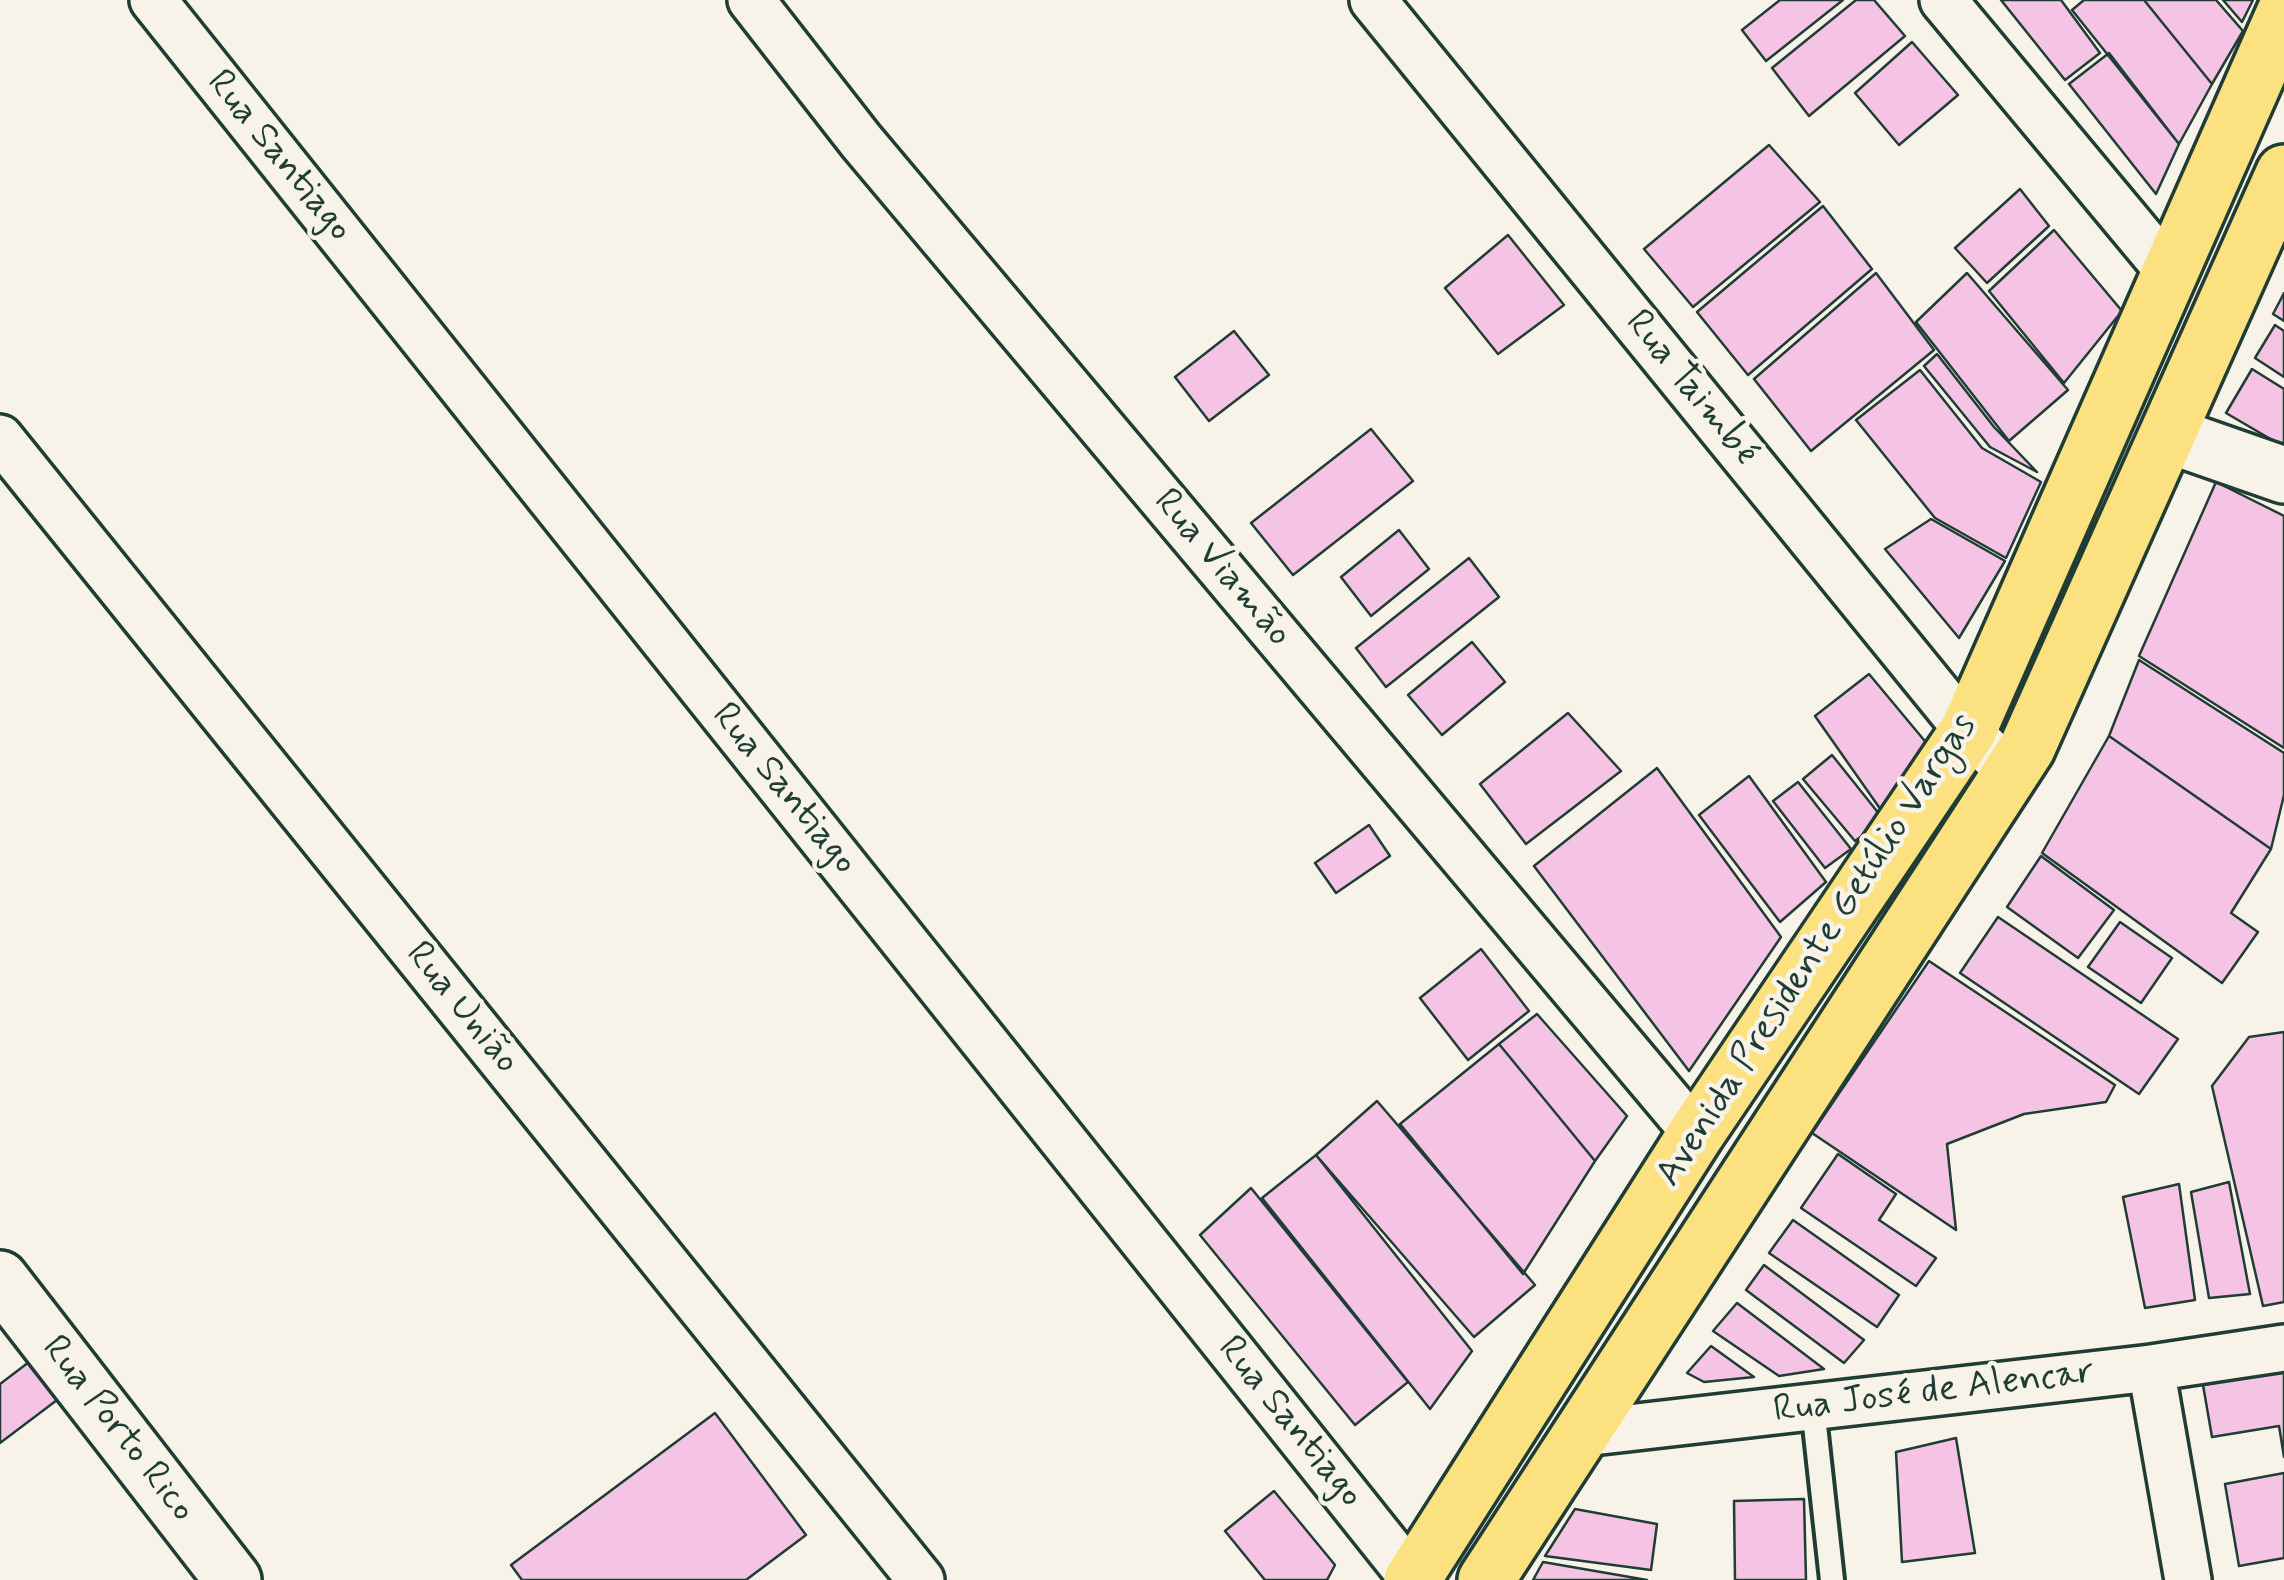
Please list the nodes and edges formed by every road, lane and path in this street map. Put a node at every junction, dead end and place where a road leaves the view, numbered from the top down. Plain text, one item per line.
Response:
1 (153, 0) edge
2 (751, 0) edge
3 (1373, 0) edge
4 (1943, 0) edge
5 (2284, 14) edge
6 (2284, 173) edge
7 (2172, 275) junction
8 (2169, 434) junction
9 (0, 438) edge
10 (2284, 475) edge
11 (1968, 730) junction
12 (2011, 773) junction
13 (1696, 1134) junction
14 (0, 1279) edge
15 (2284, 1348) edge
16 (2150, 1368) junction
17 (1813, 1407) junction
18 (1584, 1433) junction
19 (233, 1580) edge
20 (922, 1580) edge
21 (1413, 1580) edge
22 (1486, 1580) edge
23 (1832, 1580) edge
24 (2188, 1580) edge

1 - 21 street, Rua Santiago
2 - 13 street, Rua Viamão
3 - 11 street, Rua Taimbé
4 - 7 street
5 - 7 main road, Avenida Presidente Getúlio Vargas
6 - 8 main road, Avenida Presidente Getúlio Vargas
7 - 11 main road, Avenida Presidente Getúlio Vargas
8 - 10 street
8 - 12 main road, Avenida Presidente Getúlio Vargas
9 - 20 street, Rua União
11 - 12 street, Rua Taimbé
11 - 13 main road, Avenida Presidente Getúlio Vargas
12 - 18 main road, Avenida Presidente Getúlio Vargas
13 - 21 main road, Avenida Presidente Getúlio Vargas
14 - 19 street, Rua Porto Rico
15 - 16 street, Rua José de Alencar
16 - 17 street, Rua José de Alencar
16 - 24 street
17 - 18 street, Rua José de Alencar
17 - 23 lane
18 - 22 main road, Avenida Presidente Getúlio Vargas

